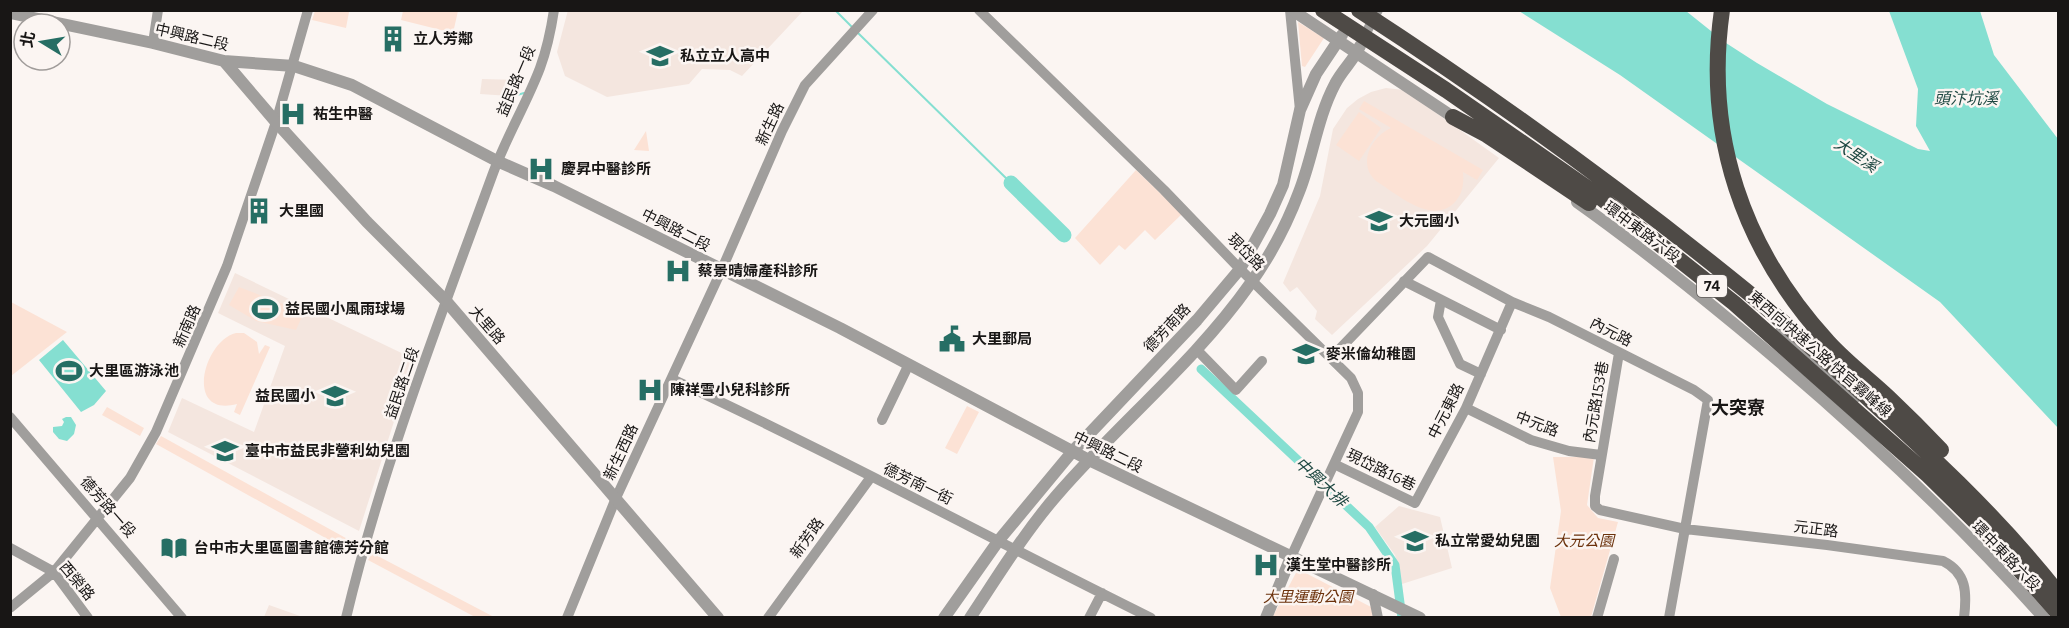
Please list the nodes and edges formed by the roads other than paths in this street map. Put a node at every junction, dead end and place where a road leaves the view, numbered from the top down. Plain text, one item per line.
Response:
1 (158, 10) edge
2 (308, 10) edge
3 (554, 10) edge
4 (873, 10) edge
5 (979, 10) edge
6 (1291, 10) edge
7 (1323, 10) edge
8 (1330, 10) edge
9 (1378, 10) edge
10 (1722, 10) edge
11 (10, 13) edge
12 (1355, 15) edge
13 (1366, 33) junction
14 (1339, 40) junction
15 (153, 42) junction
16 (1357, 52) junction
17 (224, 61) junction
18 (294, 66) junction
19 (1300, 110) junction
20 (1453, 117) junction
21 (276, 122) junction
22 (497, 161) junction
23 (722, 269) junction
24 (1240, 269) junction
25 (1253, 280) junction
26 (1404, 281) junction
27 (1441, 300) junction
28 (446, 301) junction
29 (1512, 302) junction
30 (1501, 330) junction
31 (1197, 350) junction
32 (1619, 353) junction
33 (1331, 358) junction
34 (1262, 361) dead end
35 (909, 364) junction
36 (1481, 374) junction
37 (672, 379) junction
38 (1466, 408) junction
39 (10, 417) edge
40 (882, 420) dead end
41 (1072, 452) junction
42 (1602, 455) junction
43 (1089, 460) junction
44 (1334, 464) junction
45 (871, 477) junction
46 (615, 498) junction
47 (1415, 503) joint
48 (98, 518) junction
49 (1990, 525) junction
50 (1685, 529) junction
51 (999, 540) junction
52 (10, 548) edge
53 (1016, 549) junction
54 (1291, 557) junction
55 (1614, 559) dead end
56 (54, 572) junction
57 (2058, 592) edge
58 (1102, 594) junction
59 (1373, 594) junction
60 (2058, 603) edge
61 (10, 608) edge
62 (2058, 613) edge
63 (88, 618) edge
64 (182, 618) edge
65 (346, 618) edge
66 (567, 618) edge
67 (718, 618) edge
68 (768, 618) edge
69 (944, 618) edge
70 (970, 618) edge
71 (1089, 618) edge
72 (1151, 618) edge
73 (1266, 618) edge
74 (1378, 618) edge
75 (1420, 618) edge
76 (1597, 618) edge
77 (1669, 618) edge
78 (1964, 618) edge
79 (2044, 618) edge

1 - 15 street
2 - 18 street, 新南路
3 - 22 street, 益民路一段
4 - 23 street, 新生路
5 - 24 street, 現岱路
6 - 14 street, 環中東路六段
6 - 19 street
7 - 49 highway, 東西向快速公路 快官霧峰線 / 74
8 - 12 street, 環中東路六段
9 - 13 street
10 - 49 highway, 74
11 - 15 street, 中興路二段
12 - 13 street, 環中東路六段
12 - 14 street, 德芳南路
12 - 49 highway, 東西向快速公路 快官霧峰線 / 74
13 - 16 street
13 - 60 street, 環中東路六段
14 - 16 street, 環中東路六段
14 - 19 street, 德芳南路
15 - 17 street, 中興路二段
16 - 20 street, 環中東路六段
16 - 25 street
17 - 18 street, 中興路二段
17 - 21 street, 大里路
18 - 21 street, 新南路
18 - 22 street, 中興路二段
19 - 24 street, 德芳南路
20 - 49 highway
20 - 79 street, 環中東路六段
21 - 28 street, 大里路
21 - 48 street, 新南路
22 - 23 street, 中興路二段
22 - 28 street, 益民路二段
23 - 35 street, 中興路二段
23 - 37 street, 新生西路
24 - 25 street, 現岱路
24 - 41 street, 德芳南路
25 - 31 street
25 - 33 street, 現岱路
26 - 27 street
26 - 29 street, 內元路
26 - 33 street, 內元路
27 - 30 street
27 - 36 street
28 - 46 street, 大里路
28 - 65 street, 益民路二段
29 - 30 street, 中元東路
29 - 32 street, 內元路
30 - 36 street, 中元東路
31 - 34 street
31 - 43 street
32 - 42 street, 內元路153巷
32 - 50 street, 內元路
33 - 44 street, 現岱路
35 - 40 street
35 - 41 street, 中興路二段
36 - 38 street, 中元東路
37 - 45 street, 德芳南一街
37 - 46 street, 新生西路
38 - 42 street, 中元路
38 - 47 street, 中元東路
39 - 48 street, 德芳路一段
41 - 43 street, 中興路二段
41 - 51 street, 德芳南路
42 - 50 street, 內元路153巷
43 - 53 street
43 - 54 street, 中興路二段
44 - 47 street, 現岱路16巷
44 - 54 street, 現岱路
45 - 51 street, 德芳南一街
45 - 68 street, 新芳路
46 - 66 street, 新生西路
46 - 67 street, 大里路
48 - 56 street, 新南路
48 - 64 street, 德芳路一段
49 - 57 highway, 東西向快速公路 快官霧峰線 / 74
49 - 62 highway, 東西向快速公路 快官霧峰線 / 74
50 - 77 street, 內元路
50 - 78 street, 元正路
51 - 53 street, 德芳南一街
51 - 69 street, 德芳南路
52 - 56 street, 西榮路
53 - 58 street, 德芳南一街
53 - 70 street
54 - 59 street, 中興路二段
54 - 73 street
55 - 76 street
56 - 61 street, 新南路
56 - 63 street, 西榮路
58 - 71 street
58 - 72 street, 德芳南一街
59 - 74 street
59 - 75 street, 中興路二段

